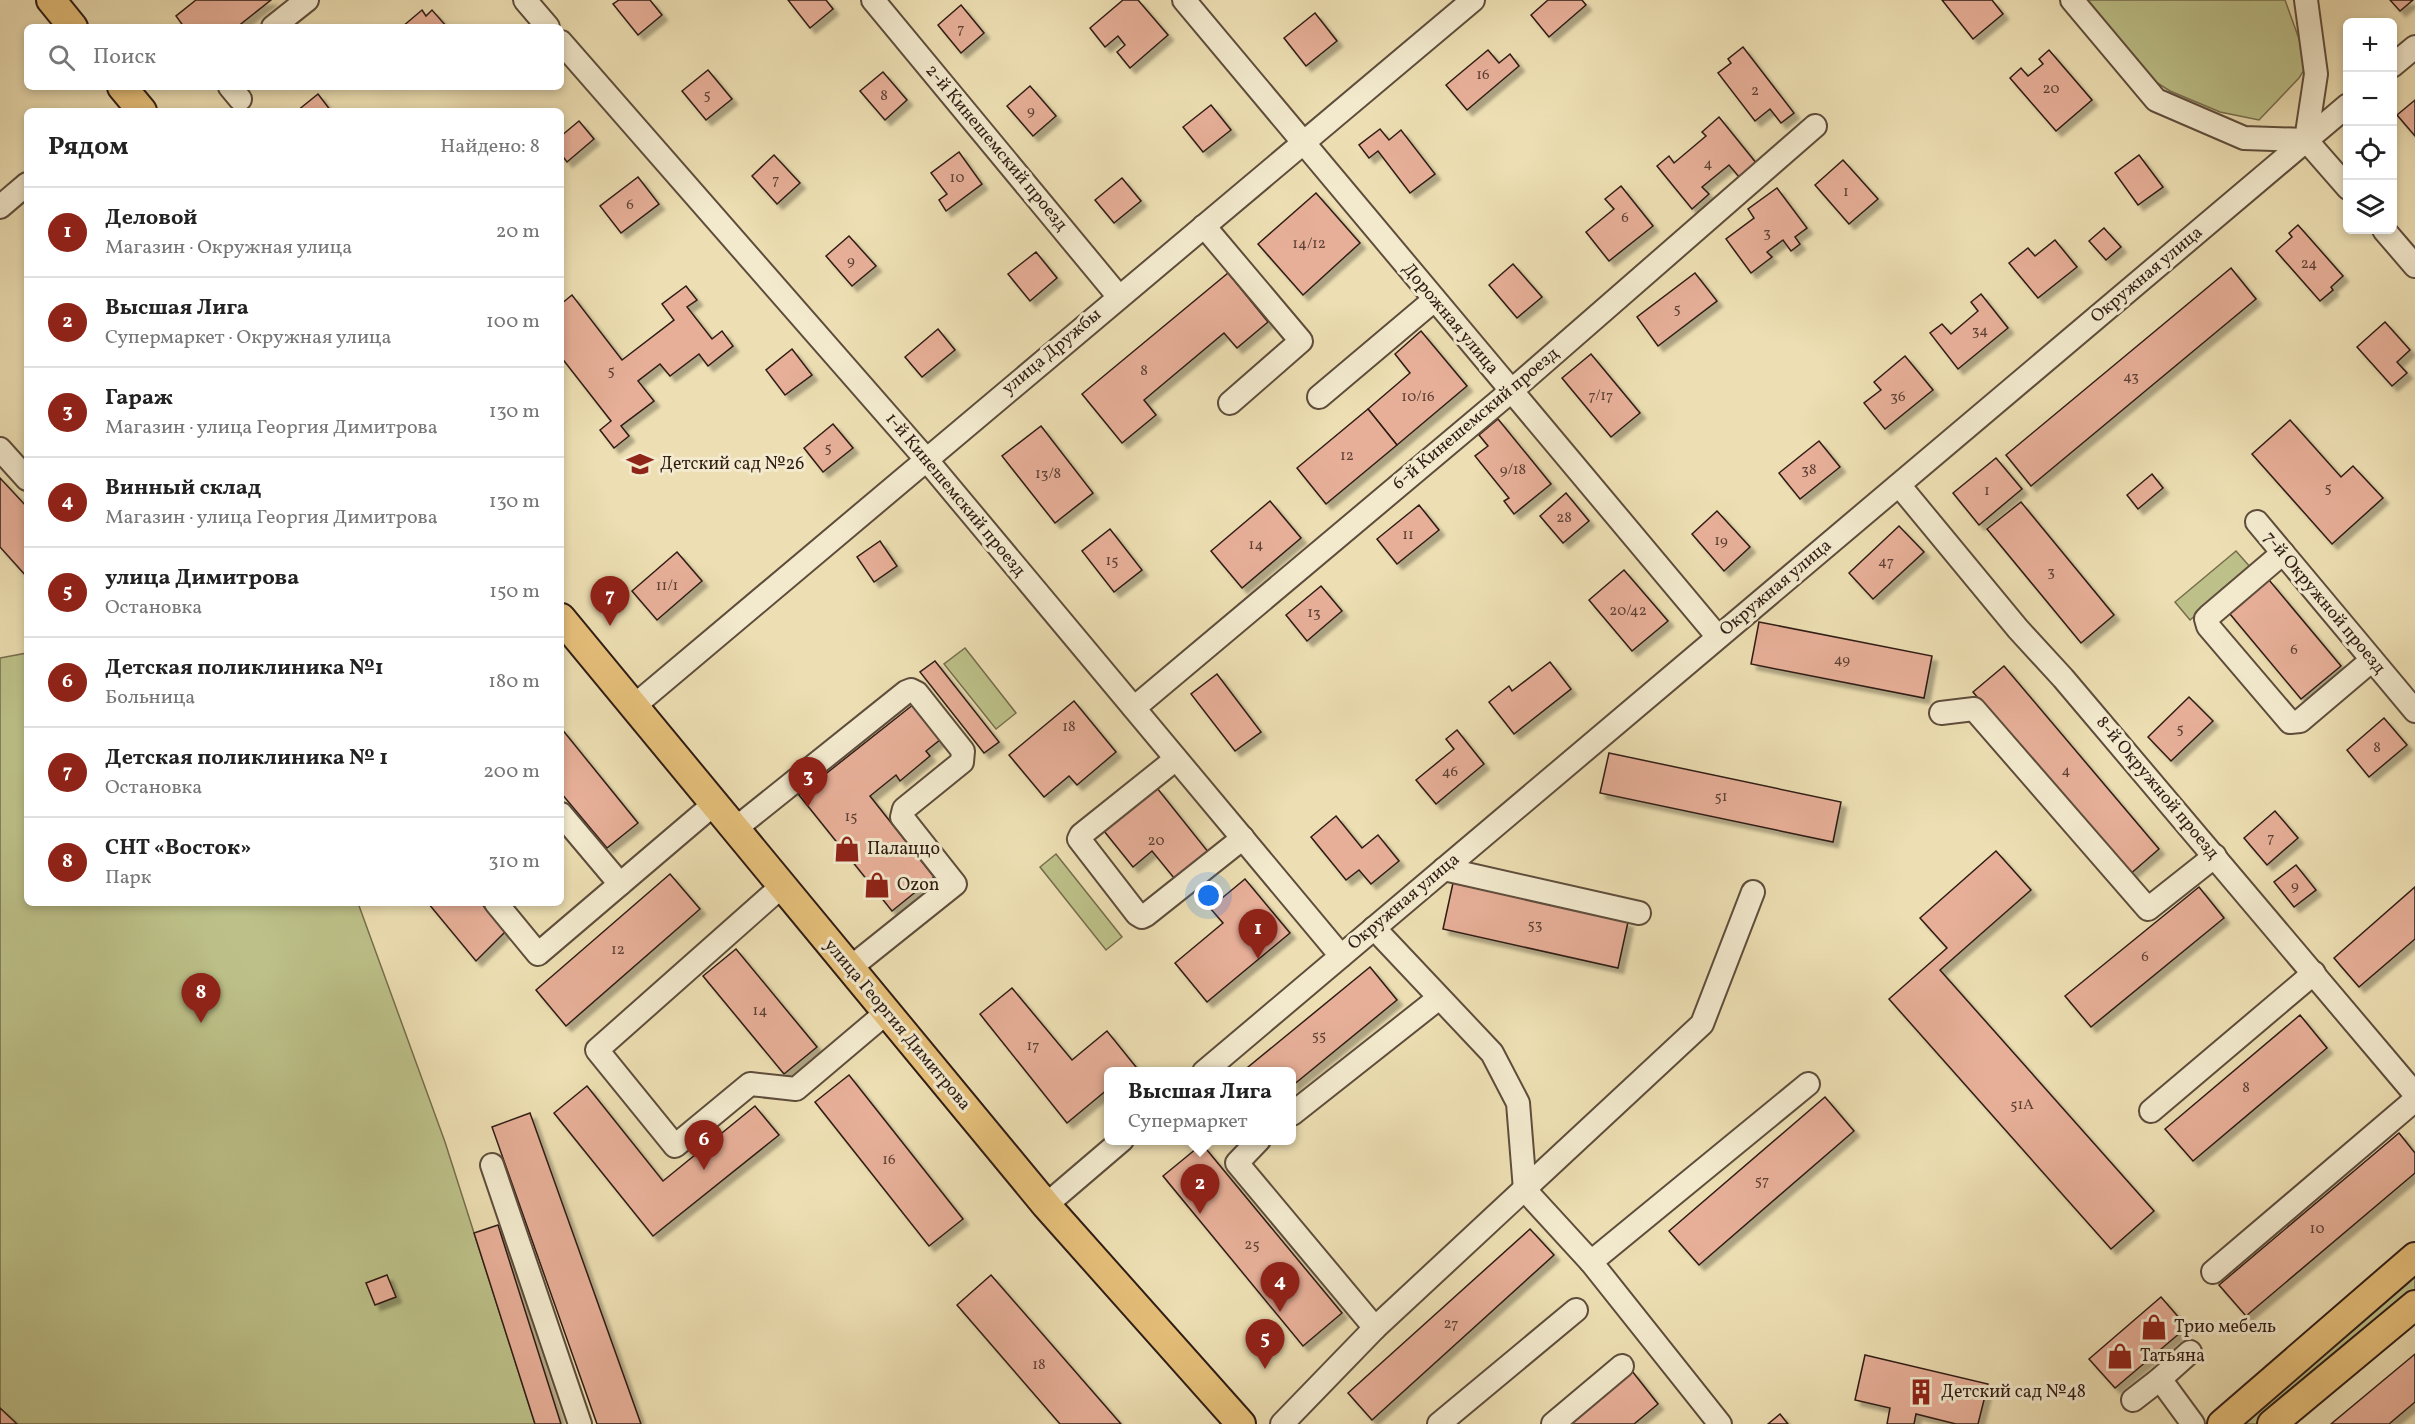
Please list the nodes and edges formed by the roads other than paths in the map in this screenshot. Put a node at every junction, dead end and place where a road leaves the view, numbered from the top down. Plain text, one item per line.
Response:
1 (51, 0) edge
2 (307, 0) edge
3 (525, 0) edge
4 (873, 0) edge
5 (1184, 0) edge
6 (1473, 0) edge
7 (2072, 0) edge
8 (2306, 0) edge
9 (71, 24) edge
10 (277, 24) edge
11 (545, 24) edge
12 (564, 45) edge
13 (2415, 47) edge
14 (2397, 62) edge
15 (124, 90) edge
16 (140, 108) edge
17 (2343, 109) edge
18 (1815, 126) dead end
19 (2307, 140) junction
20 (1304, 144) junction
21 (2343, 182) edge
22 (24, 187) edge
23 (0, 207) edge
24 (1204, 226) junction
25 (2387, 234) edge
26 (2415, 266) edge
27 (1119, 297) junction
28 (1434, 300) junction
29 (1510, 392) junction
30 (1319, 397) dead end
31 (1230, 404) dead end
32 (0, 449) edge
33 (925, 458) junction
34 (24, 476) edge
35 (1899, 484) junction
36 (2257, 522) dead end
37 (2283, 553) junction
38 (564, 622) edge
39 (1718, 637) junction
40 (2372, 660) junction
41 (634, 706) junction
42 (1134, 708) junction
43 (2415, 711) edge
44 (1941, 713) dead end
45 (1176, 759) junction
46 (714, 804) junction
47 (564, 818) edge
48 (735, 829) junction
49 (1242, 838) junction
50 (2215, 856) junction
51 (1444, 869) junction
52 (620, 884) junction
53 (782, 886) junction
54 (1754, 892) dead end
55 (498, 906) edge
56 (1639, 913) dead end
57 (1374, 928) junction
58 (1341, 956) junction
59 (850, 968) junction
60 (2314, 974) junction
61 (1439, 998) junction
62 (886, 1012) junction
63 (1209, 1067) edge
64 (1808, 1084) dead end
65 (2415, 1094) edge
66 (2415, 1100) edge
67 (1296, 1111) edge
68 (2151, 1111) dead end
69 (1116, 1145) edge
70 (1254, 1145) edge
71 (492, 1165) dead end
72 (1525, 1190) junction
73 (1046, 1205) junction
74 (2415, 1257) edge
75 (1591, 1262) junction
76 (2213, 1272) dead end
77 (2415, 1305) edge
78 (1576, 1310) dead end
79 (1375, 1328) junction
80 (2190, 1352) dead end
81 (1622, 1366) dead end
82 (2160, 1379) junction
83 (2133, 1400) dead end
84 (2280, 1422) edge
85 (580, 1424) edge
86 (1241, 1424) edge
87 (1282, 1424) edge
88 (1439, 1424) edge
89 (1553, 1424) edge
90 (1720, 1424) edge
91 (2193, 1424) edge
92 (2222, 1424) edge

1 - 9 main road
2 - 10 street
3 - 11 street
4 - 27 street, 2-й Кинешемский проезд
5 - 20 street, Дорожная улица
6 - 20 street, улица Дружбы
7 - 19 street
8 - 19 street
12 - 33 street, 1-й Кинешемский проезд
13 - 14 street
15 - 16 main road
17 - 19 street, Окружная улица
18 - 29 street, 6-й Кинешемский проезд
19 - 21 street
19 - 35 street, Окружная улица
20 - 24 street, улица Дружбы
20 - 28 street, Дорожная улица
22 - 23 street
24 - 27 street, улица Дружбы
24 - 31 street
25 - 26 street
27 - 33 street, улица Дружбы
28 - 29 street, Дорожная улица
28 - 30 street
29 - 39 street, Дорожная улица
29 - 42 street, 6-й Кинешемский проезд
32 - 34 street
33 - 41 street, улица Дружбы
33 - 42 street, 1-й Кинешемский проезд
35 - 39 street, Окружная улица
35 - 50 street, 8-й Окружной проезд
36 - 37 street, 7-й Окружной проезд
37 - 40 street, 7-й Окружной проезд
37 - 40 street
38 - 41 main road, улица Георгия Димитрова
39 - 51 street, Окружная улица
40 - 43 street, 7-й Окружной проезд
41 - 46 main road, улица Георгия Димитрова
42 - 45 street, 1-й Кинешемский проезд
44 - 50 street
45 - 49 street, 1-й Кинешемский проезд
45 - 49 street
46 - 48 main road, улица Георгия Димитрова
46 - 52 street
47 - 52 street
48 - 53 main road, улица Георгия Димитрова
48 - 59 street
49 - 58 street, 1-й Кинешемский проезд
50 - 60 street, 8-й Окружной проезд
51 - 56 street
51 - 57 street, Окружная улица
52 - 55 street
53 - 59 main road, улица Георгия Димитрова
53 - 62 street
54 - 72 street
57 - 58 street, Окружная улица
57 - 61 street
58 - 63 street, Окружная улица
59 - 62 main road, улица Георгия Димитрова
60 - 65 street, 8-й Окружной проезд
60 - 68 street
61 - 67 street
61 - 72 street
62 - 73 main road, улица Георгия Димитрова
64 - 75 street
66 - 76 street
69 - 73 street
70 - 79 street
71 - 85 street
72 - 75 street
72 - 79 street
73 - 86 main road, улица Георгия Димитрова
74 - 92 main road
75 - 90 street
77 - 84 main road
78 - 88 street
79 - 87 street
80 - 82 street
81 - 89 street
82 - 83 street
82 - 91 street

